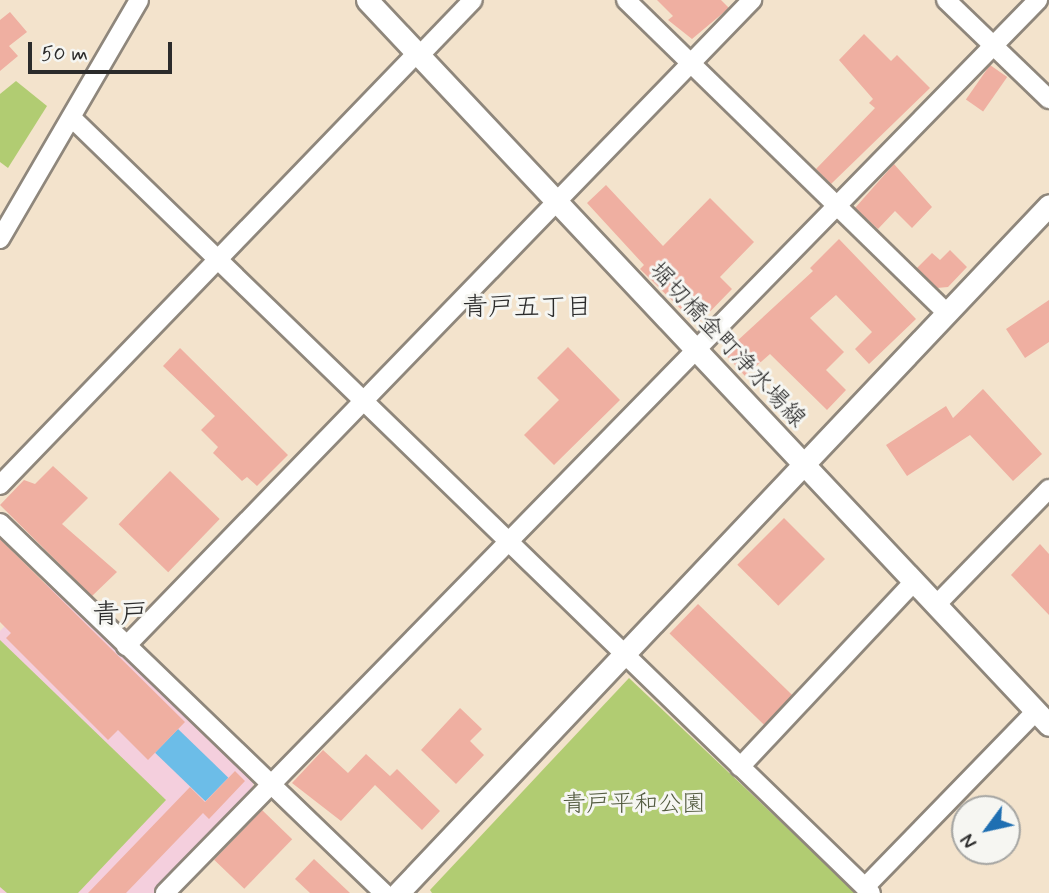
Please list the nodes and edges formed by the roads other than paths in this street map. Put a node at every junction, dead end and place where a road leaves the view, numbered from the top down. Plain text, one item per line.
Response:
1 (139, 0) edge
2 (367, 0) edge
3 (473, 0) edge
4 (626, 0) edge
5 (752, 0) edge
6 (946, 0) edge
7 (1038, 0) edge
8 (992, 44) junction
9 (419, 54) junction
10 (691, 62) junction
11 (1049, 99) edge
12 (72, 118) junction
13 (557, 202) junction
14 (836, 205) junction
15 (1049, 205) edge
16 (0, 239) edge
17 (218, 259) junction
18 (947, 313) junction
19 (695, 350) junction
20 (364, 400) junction
21 (803, 465) junction
22 (0, 485) edge
23 (1049, 489) edge
24 (0, 523) edge
25 (509, 541) junction
26 (914, 582) junction
27 (936, 605) junction
28 (126, 646) junction
29 (625, 655) junction
30 (1042, 718) edge
31 (740, 766) junction
32 (271, 785) junction
33 (868, 890) edge
34 (165, 893) edge
35 (396, 893) edge

1 - 12 street
2 - 9 street, 堀切橋金町浄水場線
3 - 9 street
4 - 10 street
5 - 10 street
6 - 8 street
7 - 8 street
8 - 11 street
8 - 14 street
9 - 13 street, 堀切橋金町浄水場線
9 - 17 street
10 - 13 street
10 - 14 street
12 - 16 street
12 - 17 street
13 - 19 street, 堀切橋金町浄水場線
13 - 20 street
14 - 18 street
14 - 19 street
15 - 18 street
17 - 20 street
17 - 22 street
18 - 21 street
19 - 21 street, 堀切橋金町浄水場線
19 - 25 street
20 - 25 street
20 - 28 street
21 - 26 street, 堀切橋金町浄水場線
21 - 29 street
23 - 27 street
24 - 28 street
25 - 29 street
25 - 32 street
26 - 27 street, 堀切橋金町浄水場線
26 - 31 street
27 - 30 street, 堀切橋金町浄水場線
28 - 32 street
29 - 31 street
29 - 35 street
30 - 33 street
31 - 33 street
32 - 34 street
32 - 35 street

